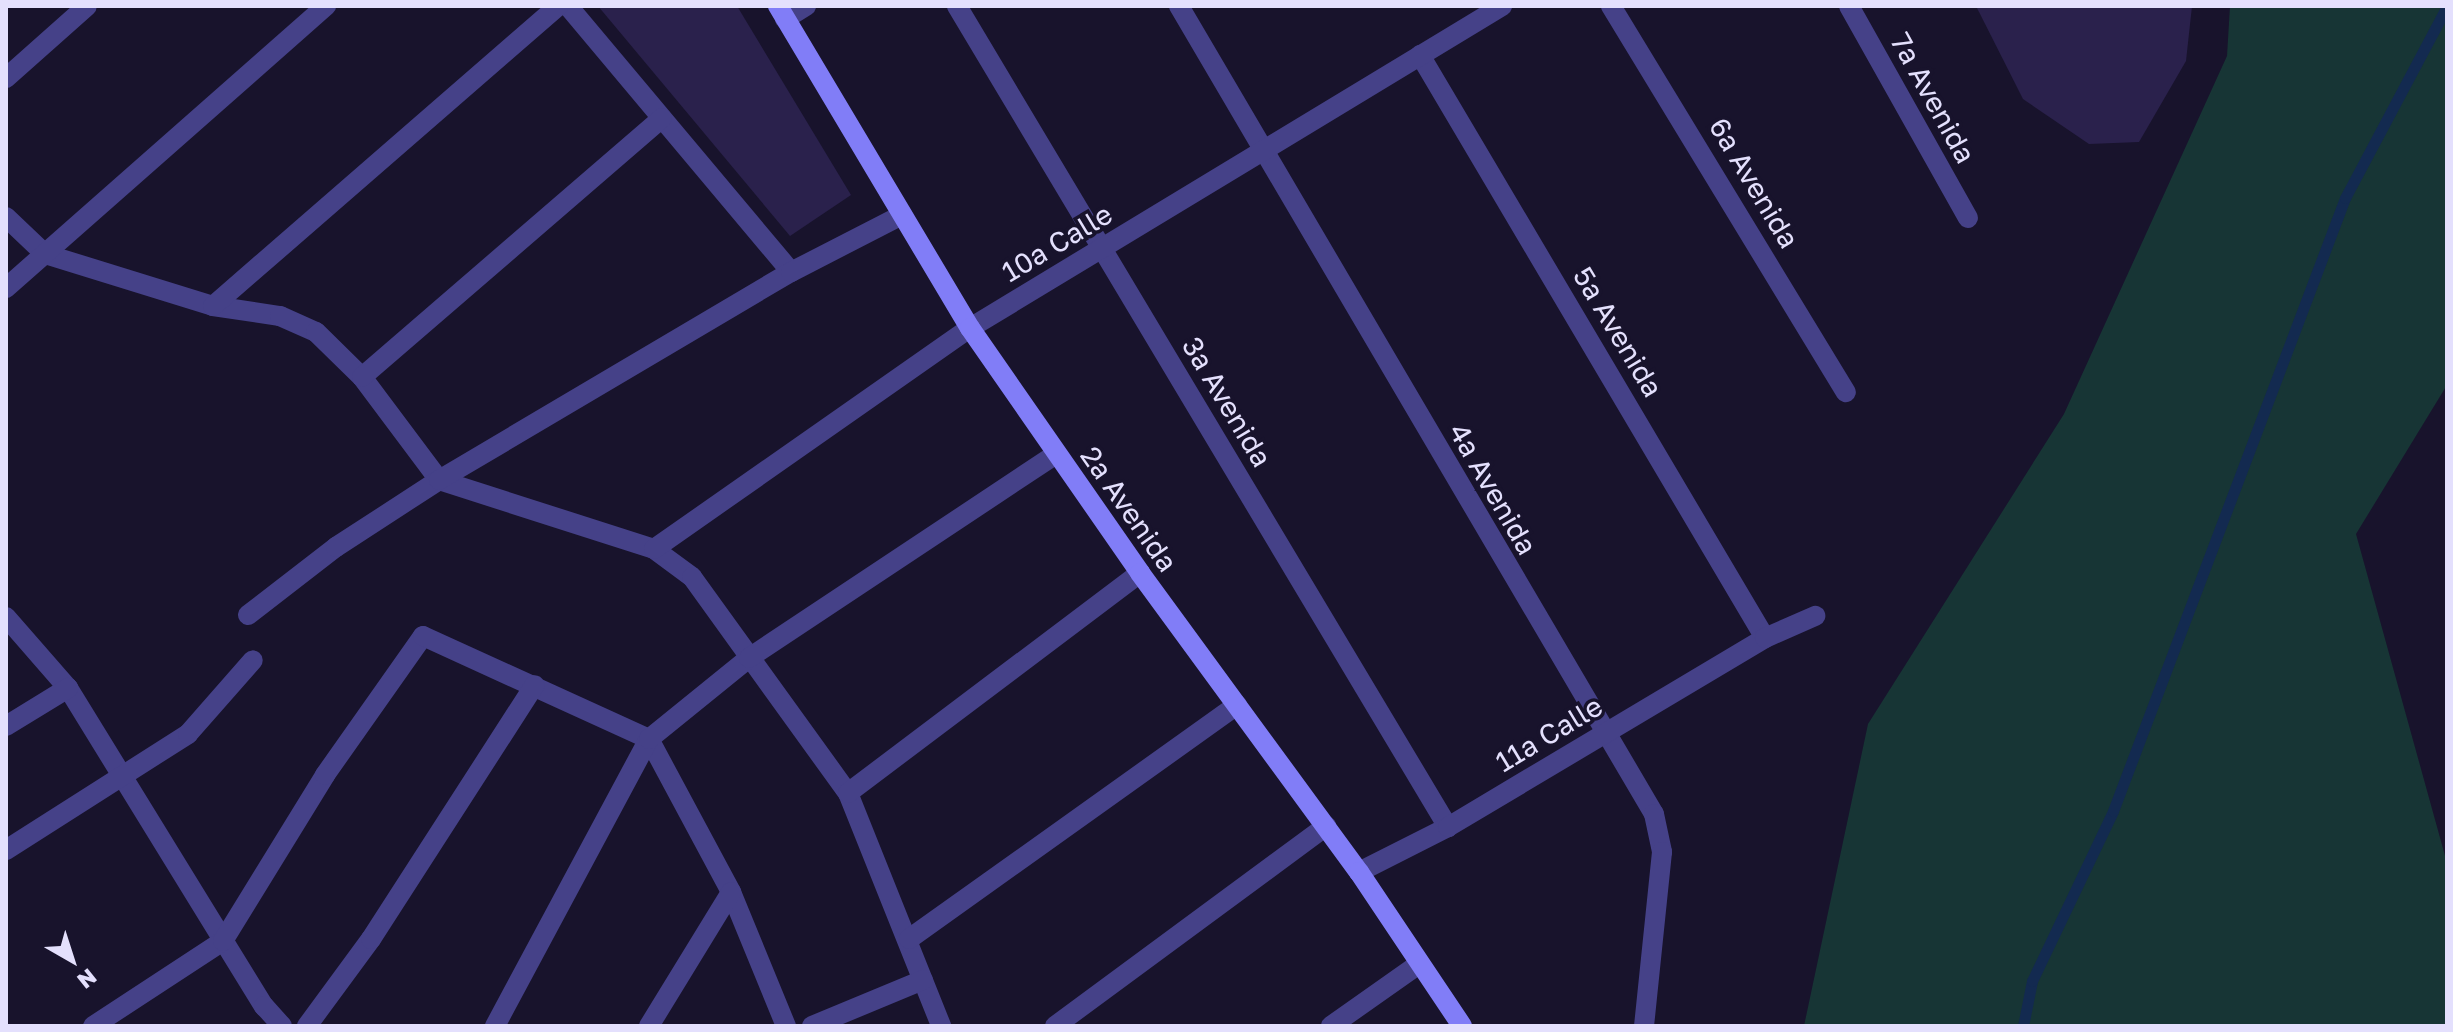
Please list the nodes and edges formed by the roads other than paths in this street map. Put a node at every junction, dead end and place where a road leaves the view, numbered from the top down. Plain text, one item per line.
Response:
1 (87, 6) edge
2 (326, 6) edge
3 (558, 6) edge
4 (568, 6) edge
5 (806, 6) edge
6 (957, 6) edge
7 (1179, 6) edge
8 (1502, 6) edge
9 (1611, 6) edge
10 (1849, 6) edge
11 (782, 12) edge
12 (1420, 55) junction
13 (6, 78) edge
14 (662, 118) junction
15 (1263, 150) junction
16 (902, 215) junction
17 (6, 217) edge
18 (1968, 218) dead end
19 (1103, 247) junction
20 (45, 254) junction
21 (791, 272) junction
22 (6, 288) edge
23 (213, 306) junction
24 (970, 328) junction
25 (362, 377) junction
26 (1846, 392) dead end
27 (1056, 454) junction
28 (439, 480) junction
29 (654, 549) junction
30 (1140, 573) junction
31 (248, 615) dead end
32 (1815, 616) dead end
33 (6, 617) edge
34 (1765, 638) junction
35 (749, 658) junction
36 (253, 660) dead end
37 (535, 685) junction
38 (68, 688) junction
39 (1237, 705) junction
40 (6, 726) edge
41 (1604, 735) junction
42 (649, 739) junction
43 (124, 774) junction
44 (848, 793) junction
45 (1326, 826) junction
46 (1448, 827) junction
47 (6, 850) edge
48 (1359, 872) junction
49 (731, 892) junction
50 (909, 939) junction
51 (223, 941) junction
52 (1419, 964) junction
53 (923, 980) junction
54 (93, 1026) edge
55 (282, 1026) edge
56 (307, 1026) edge
57 (495, 1026) edge
58 (649, 1026) edge
59 (786, 1026) edge
60 (812, 1026) edge
61 (941, 1026) edge
62 (1055, 1026) edge
63 (1331, 1026) edge
64 (1462, 1026) edge
65 (1644, 1026) edge

1 - 13 street
2 - 20 street
3 - 23 street
4 - 14 street
5 - 11 street
6 - 19 street, 3a Avenida
7 - 15 street, 4a Avenida
8 - 12 street, 10a Calle
9 - 26 street, 6a Avenida
10 - 18 street, 7a Avenida
11 - 16 main road, 2a Avenida
12 - 15 street, 10a Calle
12 - 34 street, 5a Avenida
14 - 21 street
14 - 25 street
15 - 19 street, 10a Calle
15 - 41 street, 4a Avenida
16 - 21 street
16 - 24 main road, 2a Avenida
17 - 20 street
19 - 24 street, 10a Calle
19 - 46 street, 3a Avenida
20 - 22 street
20 - 23 street
21 - 28 street
23 - 25 street
24 - 27 main road, 2a Avenida
24 - 29 street, 10a Calle
25 - 28 street
27 - 30 main road, 2a Avenida
27 - 35 street
28 - 29 street
28 - 31 street
29 - 35 street
30 - 39 main road, 2a Avenida
30 - 44 street
32 - 34 street, 11a Calle
33 - 38 street
34 - 41 street, 11a Calle
35 - 42 street
35 - 44 street
36 - 43 street
37 - 42 street
37 - 51 street
37 - 56 street
38 - 40 street
38 - 43 street
39 - 45 main road, 2a Avenida
39 - 50 street
41 - 46 street, 11a Calle
41 - 65 street, 4a Avenida
42 - 49 street
42 - 57 street
43 - 47 street
43 - 51 street
44 - 50 street
45 - 48 main road, 2a Avenida
45 - 62 street
46 - 48 street, 11a Calle
48 - 52 main road, 2a Avenida
49 - 58 street
49 - 59 street
50 - 53 street
51 - 54 street
51 - 55 street
52 - 63 street
52 - 64 main road, 2a Avenida
53 - 60 street
53 - 61 street

